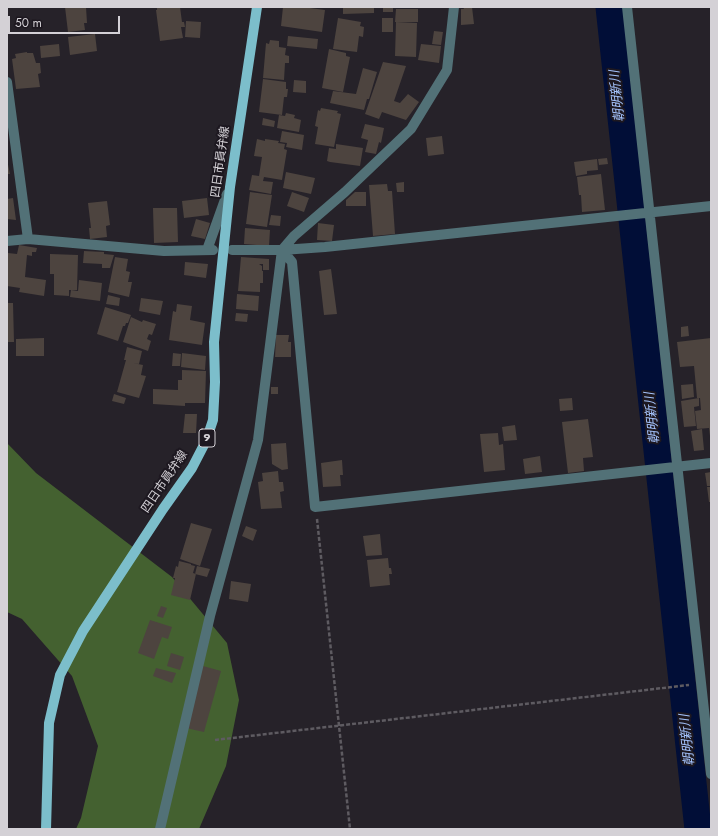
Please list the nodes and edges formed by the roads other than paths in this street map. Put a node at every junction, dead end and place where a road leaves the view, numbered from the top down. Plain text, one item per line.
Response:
1 (257, 7) edge
2 (454, 7) edge
3 (627, 7) edge
4 (7, 82) edge
5 (230, 187) junction
6 (711, 206) edge
7 (649, 213) junction
8 (28, 239) junction
9 (7, 240) edge
10 (232, 250) dead end
11 (282, 250) junction
12 (711, 463) edge
13 (677, 467) junction
14 (711, 774) edge
15 (46, 829) edge
16 (160, 829) edge

1 - 5 main road, 四日市員弁線 / 9
2 - 11 street
3 - 7 street
4 - 8 street
5 - 8 street
5 - 15 main road, 四日市員弁線 / 9
6 - 7 street
7 - 11 street
7 - 13 street
8 - 9 street
10 - 11 street
11 - 13 street
11 - 16 street
12 - 13 street
13 - 14 street

